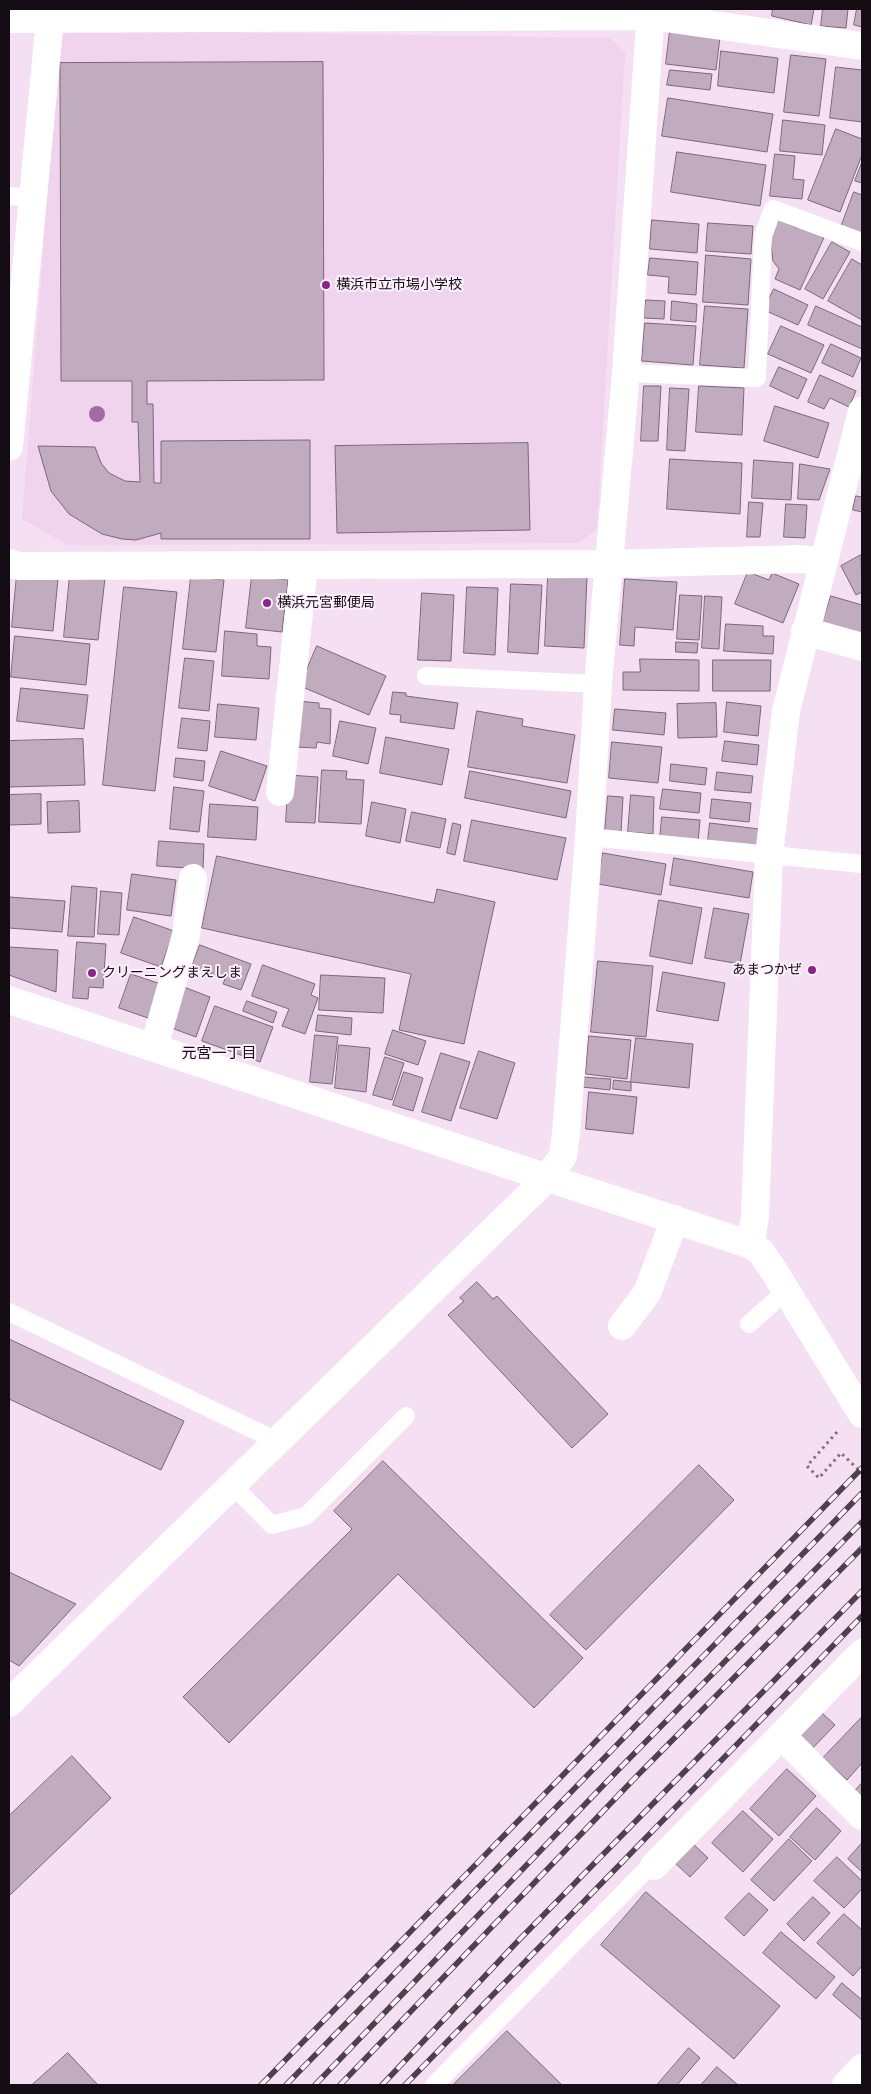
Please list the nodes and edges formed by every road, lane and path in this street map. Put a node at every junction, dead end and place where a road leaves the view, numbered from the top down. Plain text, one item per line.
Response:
1 (651, 12) edge
2 (51, 13) edge
3 (9, 19) edge
4 (862, 46) edge
5 (21, 197) edge
6 (862, 242) edge
7 (17, 273) edge
8 (626, 373) junction
9 (861, 417) edge
10 (9, 447) edge
11 (823, 562) junction
12 (9, 563) edge
13 (608, 564) junction
14 (304, 565) junction
15 (805, 631) junction
16 (862, 647) edge
17 (426, 676) dead end
18 (598, 684) junction
19 (280, 792) dead end
20 (589, 837) junction
21 (769, 855) junction
22 (862, 864) edge
23 (193, 878) dead end
24 (9, 1000) edge
25 (154, 1047) junction
26 (548, 1177) junction
27 (675, 1220) junction
28 (751, 1245) junction
29 (786, 1292) junction
30 (9, 1312) edge
31 (749, 1324) dead end
32 (622, 1326) dead end
33 (862, 1414) edge
34 (406, 1416) dead end
35 (839, 1430) dead end
36 (277, 1441) junction
37 (862, 1473) edge
38 (232, 1485) junction
39 (862, 1653) edge
40 (9, 1703) edge
41 (782, 1736) junction
42 (862, 1816) edge
43 (654, 1866) joint
44 (862, 2068) edge
45 (434, 2085) edge
46 (846, 2085) edge

1 - 2 street
1 - 4 street
1 - 8 street
2 - 3 street
2 - 5 street
5 - 7 street
6 - 8 lane
7 - 10 street
8 - 13 street
9 - 11 street
11 - 13 street
11 - 15 street
12 - 14 street
13 - 14 street
13 - 18 street
14 - 19 street
15 - 16 street
15 - 21 street
17 - 18 lane
18 - 20 street
20 - 21 lane
20 - 26 street
21 - 22 lane
21 - 28 street
23 - 25 street
24 - 25 street
25 - 26 street
26 - 27 street
26 - 36 street
27 - 28 street
27 - 32 street
28 - 29 street
29 - 31 lane
29 - 33 street
30 - 36 lane
34 - 38 lane
35 - 37 path
36 - 38 street
38 - 40 street
39 - 41 street
41 - 42 street
41 - 43 street
43 - 45 lane
44 - 46 street

